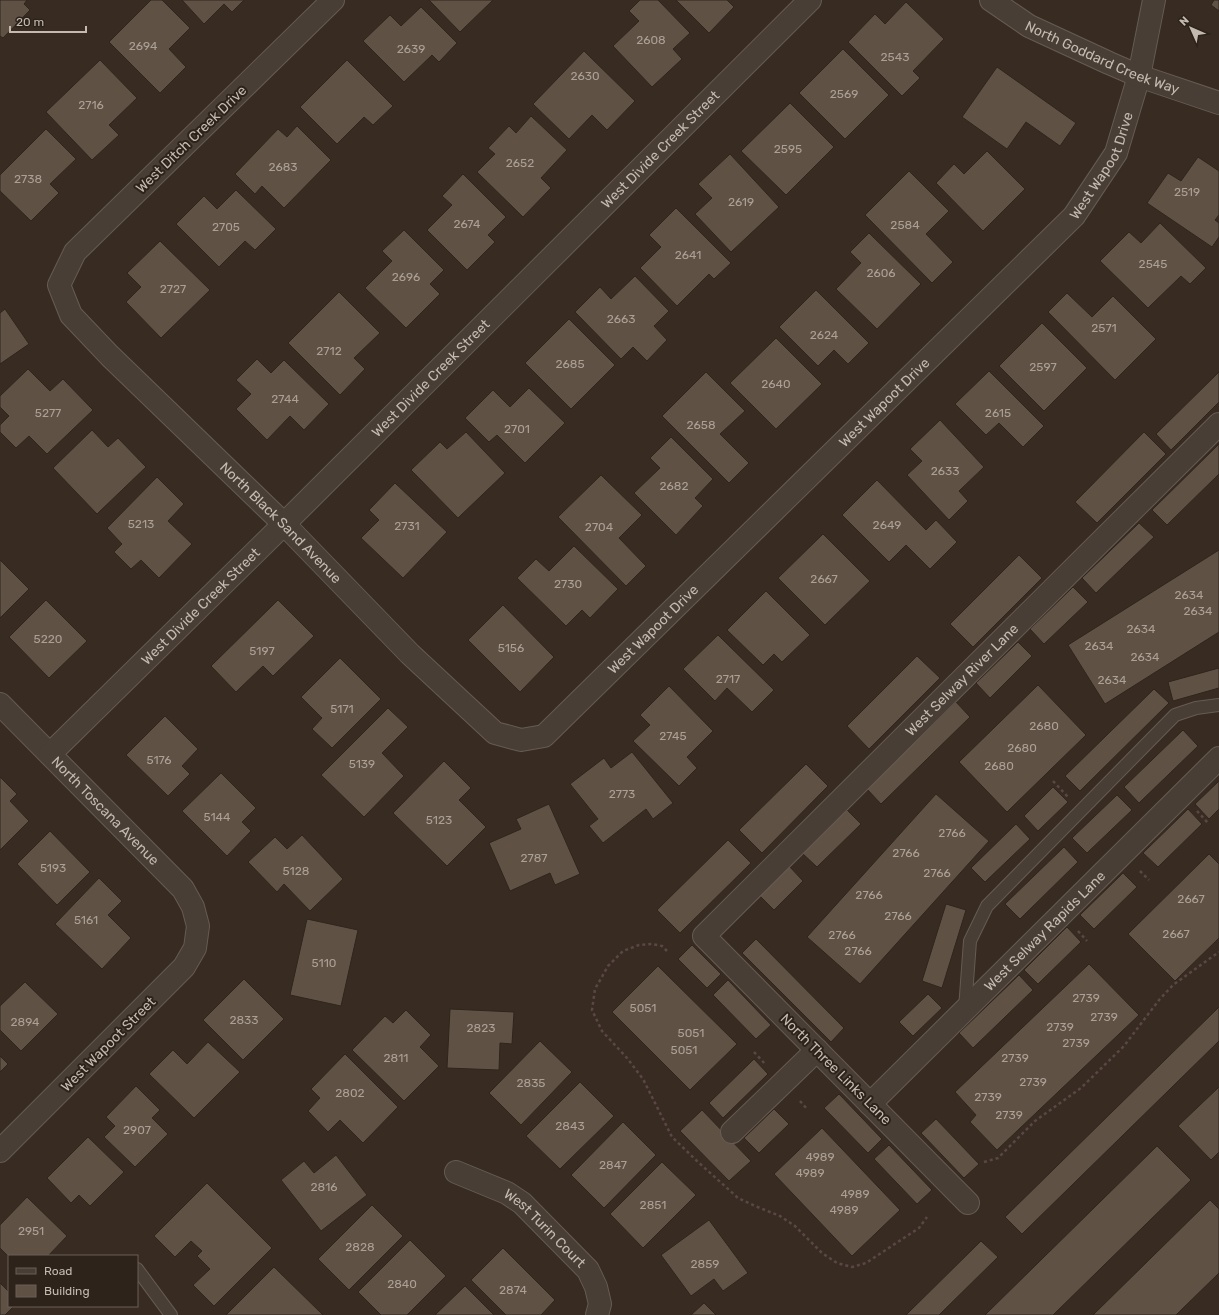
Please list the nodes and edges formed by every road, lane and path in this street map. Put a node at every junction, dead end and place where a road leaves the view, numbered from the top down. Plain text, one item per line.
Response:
1 (332, 0) edge
2 (810, 0) edge
3 (991, 0) edge
4 (1154, 0) edge
5 (1139, 76) junction
6 (1219, 103) edge
7 (59, 285) joint
8 (1219, 424) edge
9 (284, 524) junction
10 (0, 704) edge
11 (1219, 705) edge
12 (521, 740) joint
13 (50, 754) junction
14 (1219, 758) edge
15 (198, 926) joint
16 (704, 936) joint
17 (1219, 952) edge
18 (965, 1009) junction
19 (817, 1050) junction
20 (870, 1104) junction
21 (732, 1132) dead end
22 (0, 1151) edge
23 (984, 1162) dead end
24 (456, 1172) dead end
25 (968, 1203) dead end
26 (138, 1270) edge
27 (171, 1315) edge
28 (597, 1315) edge

1 - 7 street, West Ditch Creek Drive
2 - 9 street, West Divide Creek Street
3 - 5 street, North Goddard Creek Way
4 - 5 street, West Wapoot Drive
5 - 6 street, North Goddard Creek Way
5 - 12 street, West Wapoot Drive
7 - 9 street, North Black Sand Avenue
8 - 16 street, West Selway River Lane
9 - 12 street, North Black Sand Avenue
9 - 13 street, West Divide Creek Street
10 - 13 street, North Toscana Avenue
11 - 18 lane
13 - 15 street, North Toscana Avenue
14 - 18 street, West Selway Rapids Lane
15 - 22 street, West Wapoot Street
16 - 19 street, North Three Links Lane
17 - 23 path
18 - 20 street, West Selway Rapids Lane
19 - 20 street, North Three Links Lane
19 - 21 street
20 - 25 street, North Three Links Lane
24 - 28 street, West Turin Court
26 - 27 lane

